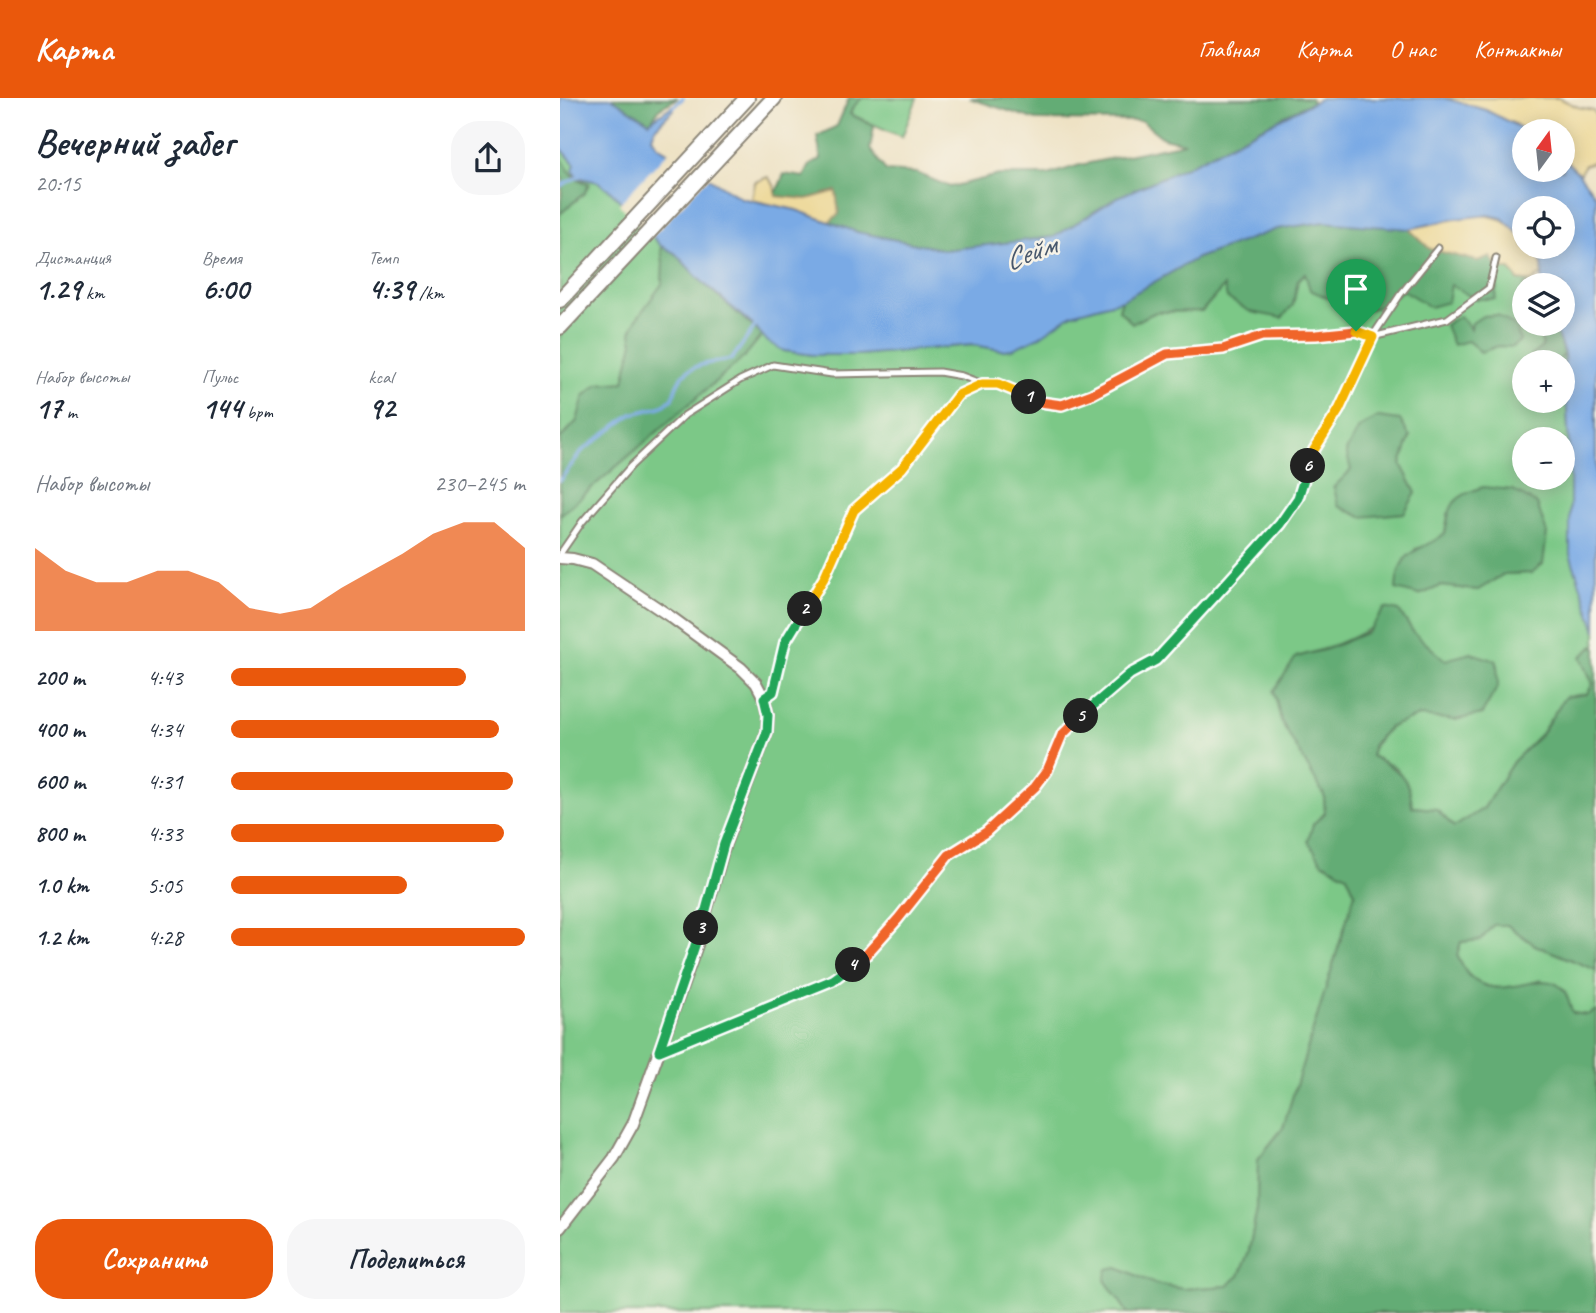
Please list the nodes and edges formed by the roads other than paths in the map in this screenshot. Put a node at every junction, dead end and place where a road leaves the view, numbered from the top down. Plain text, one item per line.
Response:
1 (747, 98) edge
2 (774, 98) edge
3 (1438, 248) dead end
4 (1496, 258) dead end
5 (560, 300) edge
6 (560, 327) edge
7 (1373, 337) junction
8 (982, 384) junction
9 (560, 556) edge
10 (764, 698) junction
11 (659, 1051) junction
12 (560, 1228) edge

1 - 5 street
2 - 6 street
3 - 7 lane
4 - 7 lane
7 - 8 lane
7 - 11 lane
8 - 9 lane
8 - 10 lane
9 - 10 street
10 - 11 street
11 - 12 street

